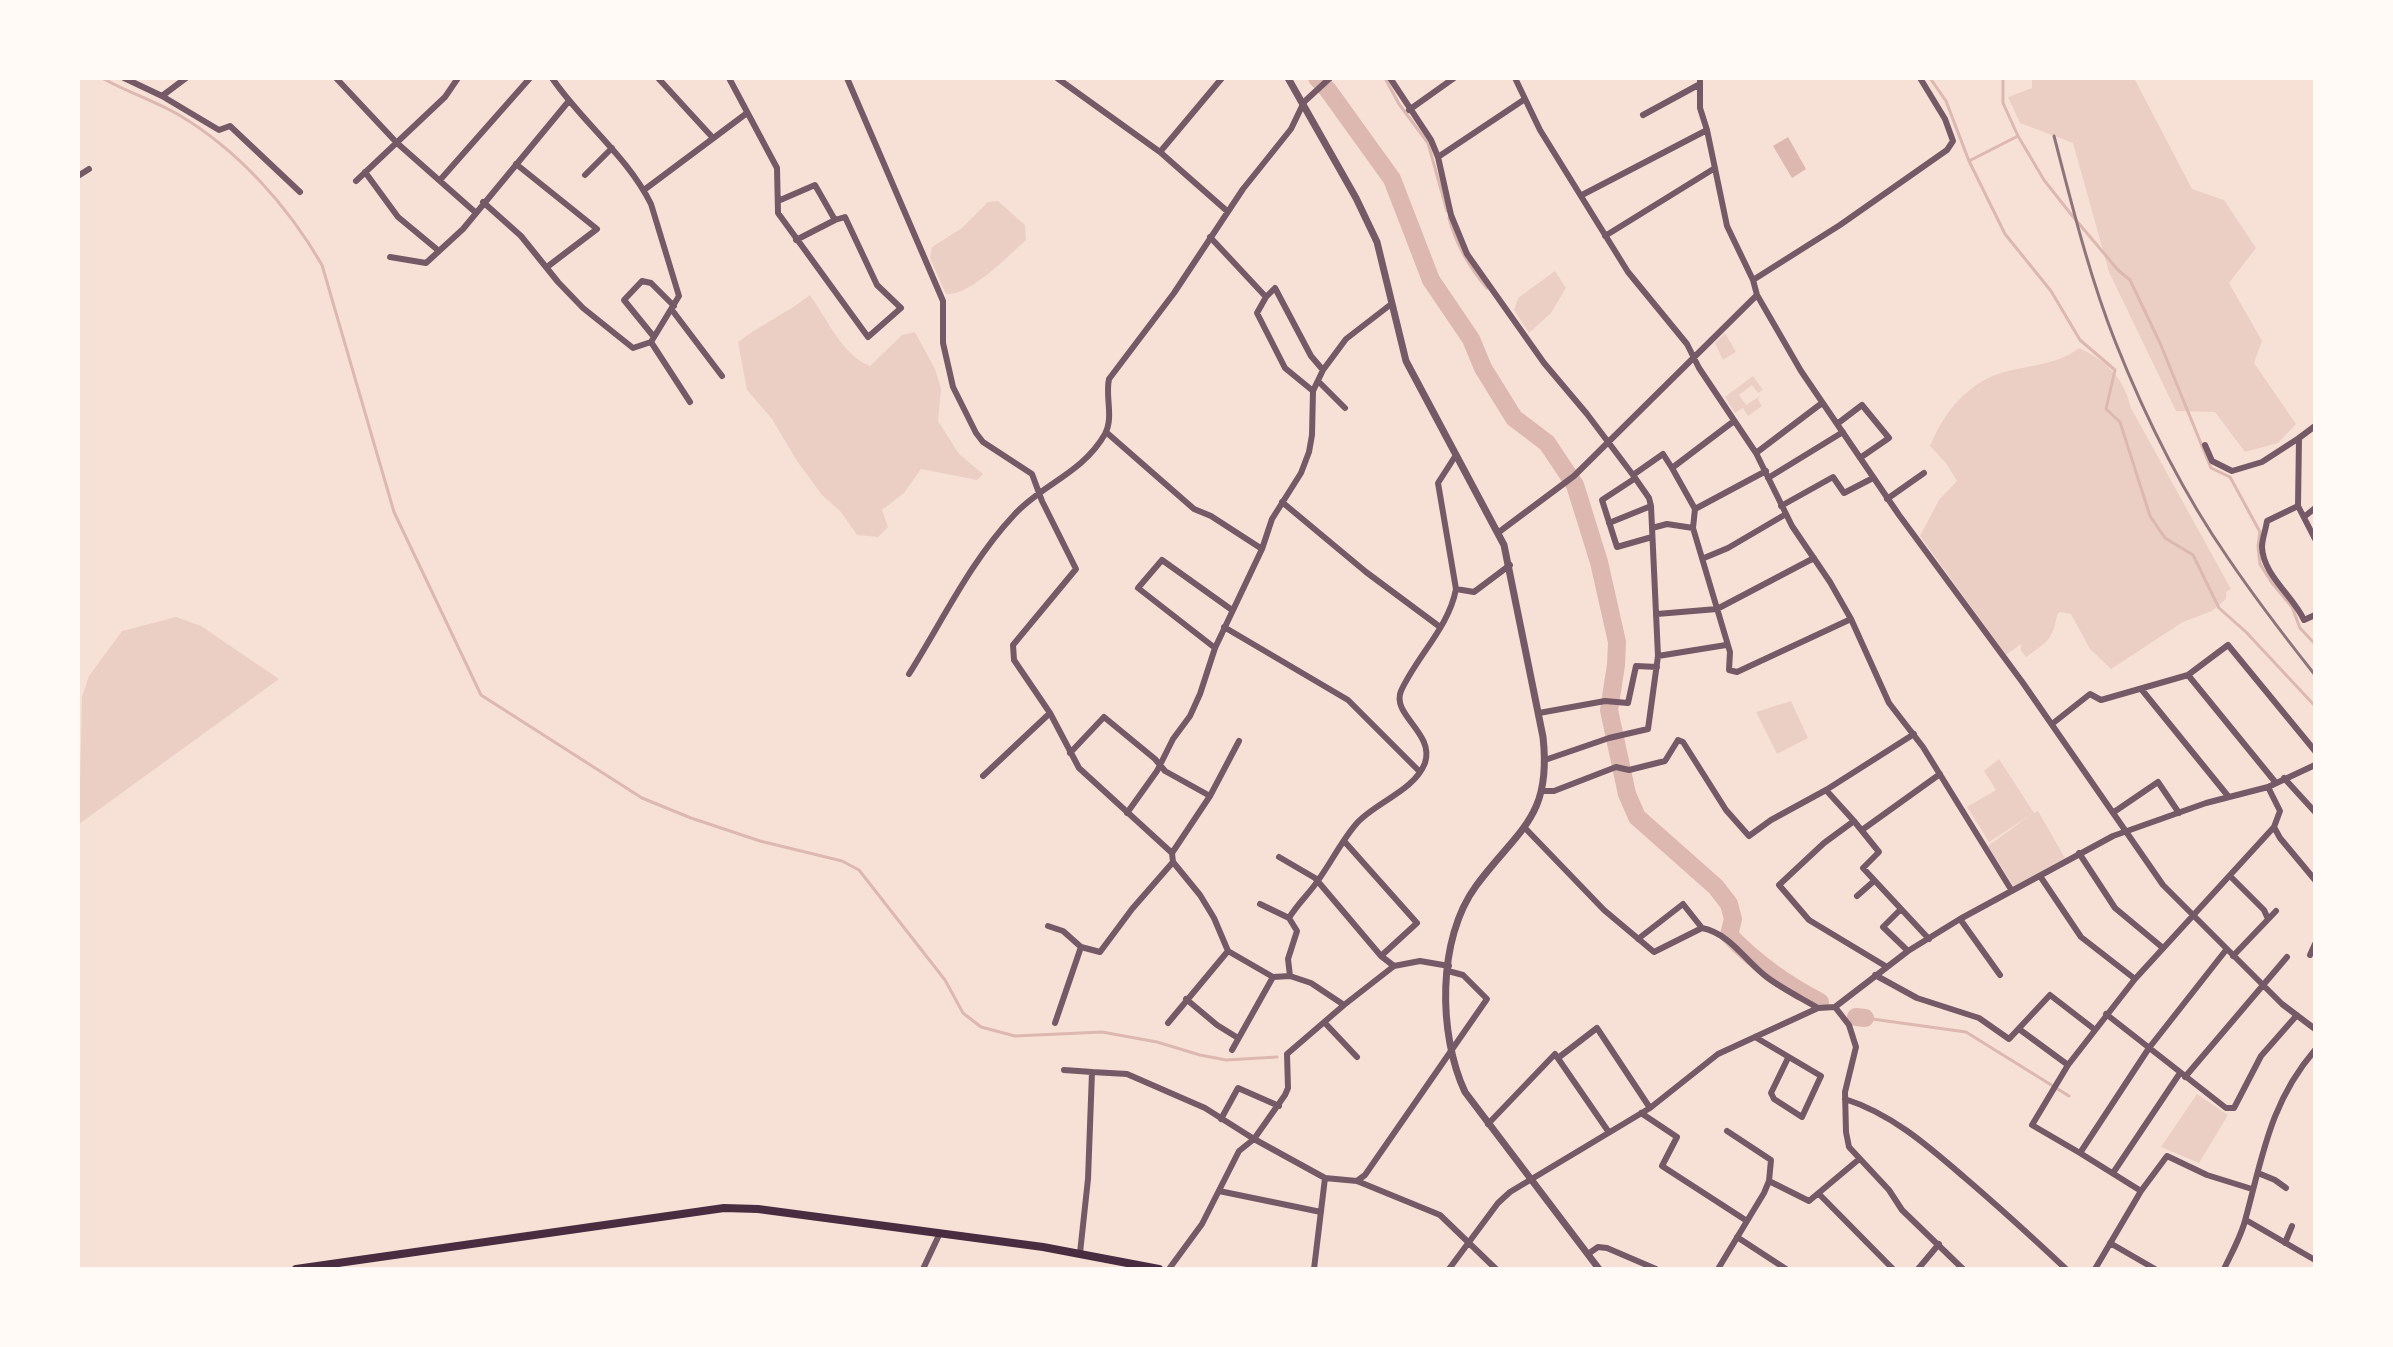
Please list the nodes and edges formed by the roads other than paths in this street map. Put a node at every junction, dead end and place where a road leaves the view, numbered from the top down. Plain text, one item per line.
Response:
1 (124, 78) edge
2 (186, 78) edge
3 (336, 78) edge
4 (458, 78) edge
5 (530, 78) edge
6 (552, 78) edge
7 (658, 78) edge
8 (729, 78) edge
9 (847, 78) edge
10 (1057, 78) edge
11 (1222, 78) edge
12 (1288, 78) edge
13 (1390, 78) edge
14 (1454, 78) edge
15 (1515, 78) edge
16 (1920, 78) edge
17 (1328, 79) edge
18 (1700, 81) edge
19 (162, 96) junction
20 (1525, 99) junction
21 (568, 102) junction
22 (1303, 103) junction
23 (1409, 110) junction
24 (747, 113) junction
25 (1643, 115) dead end
26 (1707, 130) junction
27 (713, 138) junction
28 (397, 143) junction
29 (612, 148) junction
30 (1160, 152) junction
31 (1438, 157) junction
32 (516, 164) junction
33 (1715, 168) junction
34 (89, 169) dead end
35 (365, 172) junction
36 (585, 175) dead end
37 (78, 176) edge
38 (440, 180) junction
39 (356, 181) dead end
40 (644, 190) junction
41 (300, 192) dead end
42 (1582, 195) junction
43 (778, 201) junction
44 (483, 202) junction
45 (1227, 211) junction
46 (475, 212) junction
47 (835, 220) junction
48 (1605, 236) junction
49 (1210, 237) junction
50 (796, 240) junction
51 (439, 251) junction
52 (390, 257) dead end
53 (547, 267) junction
54 (1753, 280) junction
55 (1757, 295) junction
56 (1266, 297) junction
57 (1390, 305) junction
58 (673, 308) junction
59 (652, 340) junction
60 (1694, 357) junction
61 (1323, 370) junction
62 (722, 376) dead end
63 (1318, 381) junction
64 (1313, 391) junction
65 (690, 402) dead end
66 (1822, 403) junction
67 (1345, 408) dead end
68 (1734, 421) junction
69 (1837, 424) junction
70 (2315, 426) edge
71 (1106, 432) junction
72 (1843, 432) junction
73 (2299, 438) junction
74 (1606, 442) junction
75 (2205, 445) dead end
76 (1756, 453) junction
77 (1456, 455) junction
78 (1860, 458) junction
79 (1672, 468) junction
80 (1924, 473) dead end
81 (1767, 475) junction
82 (1633, 477) junction
83 (1873, 478) junction
84 (1040, 493) junction
85 (1887, 499) junction
86 (1282, 502) junction
87 (1651, 506) junction
88 (1781, 506) junction
89 (2298, 506) junction
90 (2315, 508) edge
91 (1695, 509) junction
92 (1786, 514) junction
93 (2304, 517) junction
94 (1609, 523) junction
95 (1652, 528) junction
96 (1693, 528) junction
97 (1499, 532) junction
98 (1652, 537) junction
99 (2315, 539) edge
100 (1262, 549) junction
101 (1704, 558) junction
102 (1814, 558) junction
103 (1510, 565) junction
104 (1456, 589) junction
105 (1717, 609) junction
106 (1232, 610) junction
107 (1657, 614) junction
108 (2315, 615) edge
109 (1851, 619) junction
110 (1224, 627) junction
111 (1440, 627) junction
112 (1726, 645) junction
113 (1215, 648) junction
114 (1658, 656) junction
115 (1657, 667) junction
116 (909, 674) dead end
117 (2188, 675) junction
118 (2142, 690) junction
119 (1050, 713) junction
120 (1539, 713) junction
121 (2052, 724) junction
122 (1914, 734) junction
123 (1239, 741) dead end
124 (2315, 751) edge
125 (1070, 753) junction
126 (1545, 760) junction
127 (2315, 765) edge
128 (1160, 766) junction
129 (1420, 772) junction
130 (1940, 774) junction
131 (983, 776) dead end
132 (2284, 778) junction
133 (2276, 783) junction
134 (2268, 787) junction
135 (1826, 790) junction
136 (1543, 791) junction
137 (1210, 796) junction
138 (2228, 796) junction
139 (2114, 812) junction
140 (2315, 812) edge
141 (1127, 813) junction
142 (2179, 813) junction
143 (1854, 821) junction
144 (2274, 827) junction
145 (1525, 828) junction
146 (1862, 830) junction
147 (2127, 830) junction
148 (1344, 841) junction
149 (1172, 853) junction
150 (2079, 853) junction
151 (1279, 857) dead end
152 (1173, 862) junction
153 (2040, 876) junction
154 (2230, 876) junction
155 (2315, 880) edge
156 (1874, 881) junction
157 (1317, 883) junction
158 (2012, 891) junction
159 (1857, 896) dead end
160 (1260, 904) dead end
161 (1900, 910) junction
162 (2276, 911) dead end
163 (1289, 918) junction
164 (2194, 918) junction
165 (1960, 919) junction
166 (2268, 919) junction
167 (1048, 926) dead end
168 (1702, 928) junction
169 (1638, 939) junction
170 (1929, 939) junction
171 (2315, 945) edge
172 (1081, 947) junction
173 (2163, 948) junction
174 (2226, 950) junction
175 (1228, 951) junction
176 (1908, 951) junction
177 (2310, 955) dead end
178 (1381, 956) junction
179 (2233, 956) junction
180 (2287, 957) dead end
181 (1394, 966) junction
182 (1887, 967) junction
183 (1448, 968) junction
184 (1875, 975) junction
185 (2000, 975) dead end
186 (1290, 976) junction
187 (1273, 977) junction
188 (2135, 979) junction
189 (2262, 984) junction
190 (1186, 999) junction
191 (1344, 1005) junction
192 (1835, 1007) junction
193 (1818, 1008) junction
194 (2106, 1014) junction
195 (2297, 1015) junction
196 (1055, 1023) dead end
197 (1168, 1023) dead end
198 (1325, 1023) junction
199 (2019, 1029) junction
200 (2094, 1029) junction
201 (2315, 1029) edge
202 (1755, 1037) junction
203 (1238, 1038) junction
204 (2149, 1048) junction
205 (1232, 1050) dead end
206 (2315, 1050) edge
207 (1451, 1052) junction
208 (1357, 1057) dead end
209 (1558, 1058) junction
210 (1788, 1058) junction
211 (2068, 1065) junction
212 (1064, 1070) dead end
213 (1092, 1072) junction
214 (2182, 1075) junction
215 (1845, 1099) junction
216 (1279, 1106) junction
217 (1650, 1108) junction
218 (1641, 1113) junction
219 (1221, 1119) junction
220 (1488, 1124) junction
221 (1608, 1131) junction
222 (1727, 1131) dead end
223 (1254, 1139) junction
224 (2080, 1153) junction
225 (1858, 1160) junction
226 (2113, 1173) junction
227 (2258, 1173) junction
228 (1325, 1178) junction
229 (1530, 1179) junction
230 (1357, 1181) junction
231 (1769, 1181) junction
232 (2286, 1188) dead end
233 (2252, 1189) junction
234 (1219, 1191) junction
235 (2141, 1191) junction
236 (1819, 1194) junction
237 (1321, 1212) junction
238 (2246, 1220) junction
239 (1747, 1221) junction
240 (2292, 1226) dead end
241 (940, 1233) junction
242 (1737, 1237) junction
243 (1471, 1242) junction
244 (2110, 1243) junction
245 (2285, 1243) junction
246 (1939, 1244) junction
247 (1080, 1253) junction
248 (1588, 1254) junction
249 (2315, 1260) edge
250 (1720, 1266) edge
251 (296, 1269) edge
252 (923, 1269) edge
253 (1159, 1269) edge
254 (1169, 1269) edge
255 (1314, 1269) edge
256 (1449, 1269) edge
257 (1496, 1269) edge
258 (1599, 1269) edge
259 (1656, 1269) edge
260 (1731, 1269) edge
261 (1786, 1269) edge
262 (1893, 1269) edge
263 (1918, 1269) edge
264 (1963, 1269) edge
265 (2066, 1269) edge
266 (2095, 1269) edge
267 (2155, 1269) edge
268 (2224, 1269) edge

1 - 19 street
2 - 19 street
3 - 28 street
4 - 28 street
5 - 38 street
6 - 21 street
7 - 27 street
8 - 24 street
9 - 84 street
10 - 30 street
11 - 30 street
12 - 22 street
13 - 23 street
14 - 23 street
15 - 20 street
16 - 54 street
17 - 22 street
18 - 25 street
18 - 26 street
19 - 41 street
20 - 31 street
20 - 42 street
21 - 29 street
21 - 32 street
22 - 45 street
22 - 57 street
23 - 31 street
24 - 27 street
24 - 43 street
26 - 33 street
26 - 42 street
27 - 40 street
28 - 35 street
28 - 38 street
29 - 36 street
29 - 40 street
30 - 45 street
31 - 74 street
32 - 44 street
32 - 53 street
33 - 48 street
33 - 54 street
34 - 37 street
35 - 39 street
35 - 51 street
38 - 46 street
40 - 58 street
42 - 48 street
43 - 47 street
43 - 50 street
44 - 46 street
44 - 53 street
45 - 49 street
46 - 51 street
47 - 50 street
47 - 50 street
48 - 60 street
49 - 56 street
49 - 71 street
51 - 52 street
53 - 59 street
54 - 55 street
55 - 60 street
55 - 66 street
56 - 61 street
56 - 64 street
57 - 61 street
57 - 77 street
58 - 59 street
58 - 59 street
58 - 62 street
59 - 65 street
60 - 68 street
60 - 74 street
61 - 63 street
63 - 64 street
63 - 67 street
64 - 86 street
66 - 69 street
66 - 76 street
68 - 76 street
68 - 79 street
69 - 72 street
69 - 78 street
70 - 73 street
71 - 84 street
71 - 100 street
72 - 78 street
72 - 81 street
73 - 75 street
73 - 89 street
74 - 82 street
74 - 97 street
76 - 81 street
77 - 97 street
77 - 104 street
78 - 83 street
79 - 82 street
79 - 91 street
80 - 85 street
81 - 88 street
81 - 91 street
82 - 87 street
82 - 94 street
83 - 85 street
83 - 88 street
84 - 116 street
84 - 119 street
85 - 121 street
86 - 100 street
86 - 111 street
87 - 94 street
87 - 95 street
88 - 92 street
89 - 93 street
89 - 108 street
90 - 93 street
91 - 96 street
92 - 101 street
92 - 102 street
93 - 99 street
94 - 98 street
95 - 96 street
95 - 98 street
96 - 101 street
97 - 103 street
98 - 107 street
100 - 106 street
101 - 105 street
102 - 105 street
102 - 109 street
103 - 104 street
103 - 120 street
104 - 111 street
105 - 107 street
105 - 112 street
106 - 110 street
106 - 113 street
107 - 114 street
109 - 112 street
109 - 122 street
110 - 113 street
110 - 129 street
111 - 129 street
112 - 114 street
113 - 128 street
114 - 115 street
115 - 120 street
115 - 126 street
117 - 118 street
117 - 124 street
117 - 133 street
118 - 121 street
118 - 138 street
119 - 125 street
119 - 131 street
120 - 126 street
121 - 139 street
122 - 130 street
122 - 135 street
123 - 137 street
125 - 128 street
125 - 141 street
126 - 136 street
127 - 132 street
128 - 137 street
128 - 141 street
129 - 148 street
130 - 146 street
130 - 158 street
132 - 133 street
132 - 140 street
133 - 134 street
134 - 138 street
134 - 144 street
135 - 136 street
135 - 143 street
136 - 145 street
137 - 149 street
138 - 142 street
139 - 142 street
139 - 147 street
141 - 149 street
142 - 147 street
143 - 146 street
143 - 182 street
144 - 154 street
144 - 155 street
145 - 169 street
145 - 183 street
146 - 156 street
147 - 150 street
147 - 164 street
148 - 157 street
148 - 178 street
149 - 152 street
150 - 153 street
150 - 173 street
151 - 157 street
152 - 172 street
152 - 175 street
153 - 158 street
153 - 188 street
154 - 164 street
154 - 166 street
156 - 159 street
156 - 161 street
157 - 163 street
157 - 178 street
158 - 165 street
160 - 163 street
161 - 170 street
161 - 176 street
162 - 166 street
163 - 186 street
164 - 173 street
164 - 174 street
165 - 170 street
165 - 185 street
166 - 179 street
167 - 172 street
168 - 169 street
168 - 169 street
168 - 193 street
170 - 176 street
171 - 177 street
172 - 196 street
173 - 188 street
174 - 179 street
174 - 204 street
175 - 187 street
175 - 190 street
176 - 182 street
178 - 181 street
179 - 189 street
180 - 189 street
181 - 183 street
181 - 191 street
182 - 184 street
183 - 207 street
183 - 207 street
184 - 192 street
184 - 199 street
186 - 187 street
186 - 191 street
187 - 203 street
188 - 194 street
189 - 195 street
189 - 214 street
190 - 197 street
190 - 203 street
191 - 198 street
192 - 193 street
192 - 215 street
193 - 202 street
194 - 200 street
194 - 204 street
195 - 201 street
195 - 214 street
198 - 208 street
198 - 216 street
199 - 200 street
199 - 211 street
200 - 211 street
202 - 210 street
202 - 217 street
203 - 205 street
204 - 214 street
204 - 224 street
206 - 227 street
207 - 220 street
207 - 230 street
209 - 217 street
209 - 220 street
209 - 221 street
210 - 210 street
211 - 224 street
212 - 213 street
213 - 219 street
213 - 247 street
214 - 226 street
215 - 225 street
215 - 265 street
216 - 219 street
216 - 223 street
217 - 218 street
218 - 221 street
218 - 239 street
219 - 223 street
220 - 229 street
221 - 229 street
222 - 231 street
223 - 228 street
223 - 234 street
224 - 226 street
225 - 236 street
225 - 246 street
226 - 235 street
227 - 232 street
227 - 233 street
228 - 230 street
228 - 237 street
229 - 243 street
229 - 248 street
230 - 243 street
231 - 236 street
231 - 239 street
233 - 235 street
233 - 238 street
234 - 237 street
234 - 254 street
235 - 244 street
236 - 262 street
237 - 255 street
238 - 245 street
238 - 268 street
239 - 242 street
240 - 245 street
241 - 247 main road
241 - 251 main road
241 - 252 street
242 - 250 street
242 - 261 street
243 - 256 street
243 - 257 street
244 - 266 street
244 - 267 street
245 - 249 street
246 - 263 street
246 - 264 street
247 - 253 main road
248 - 258 street
248 - 259 street
250 - 260 street

